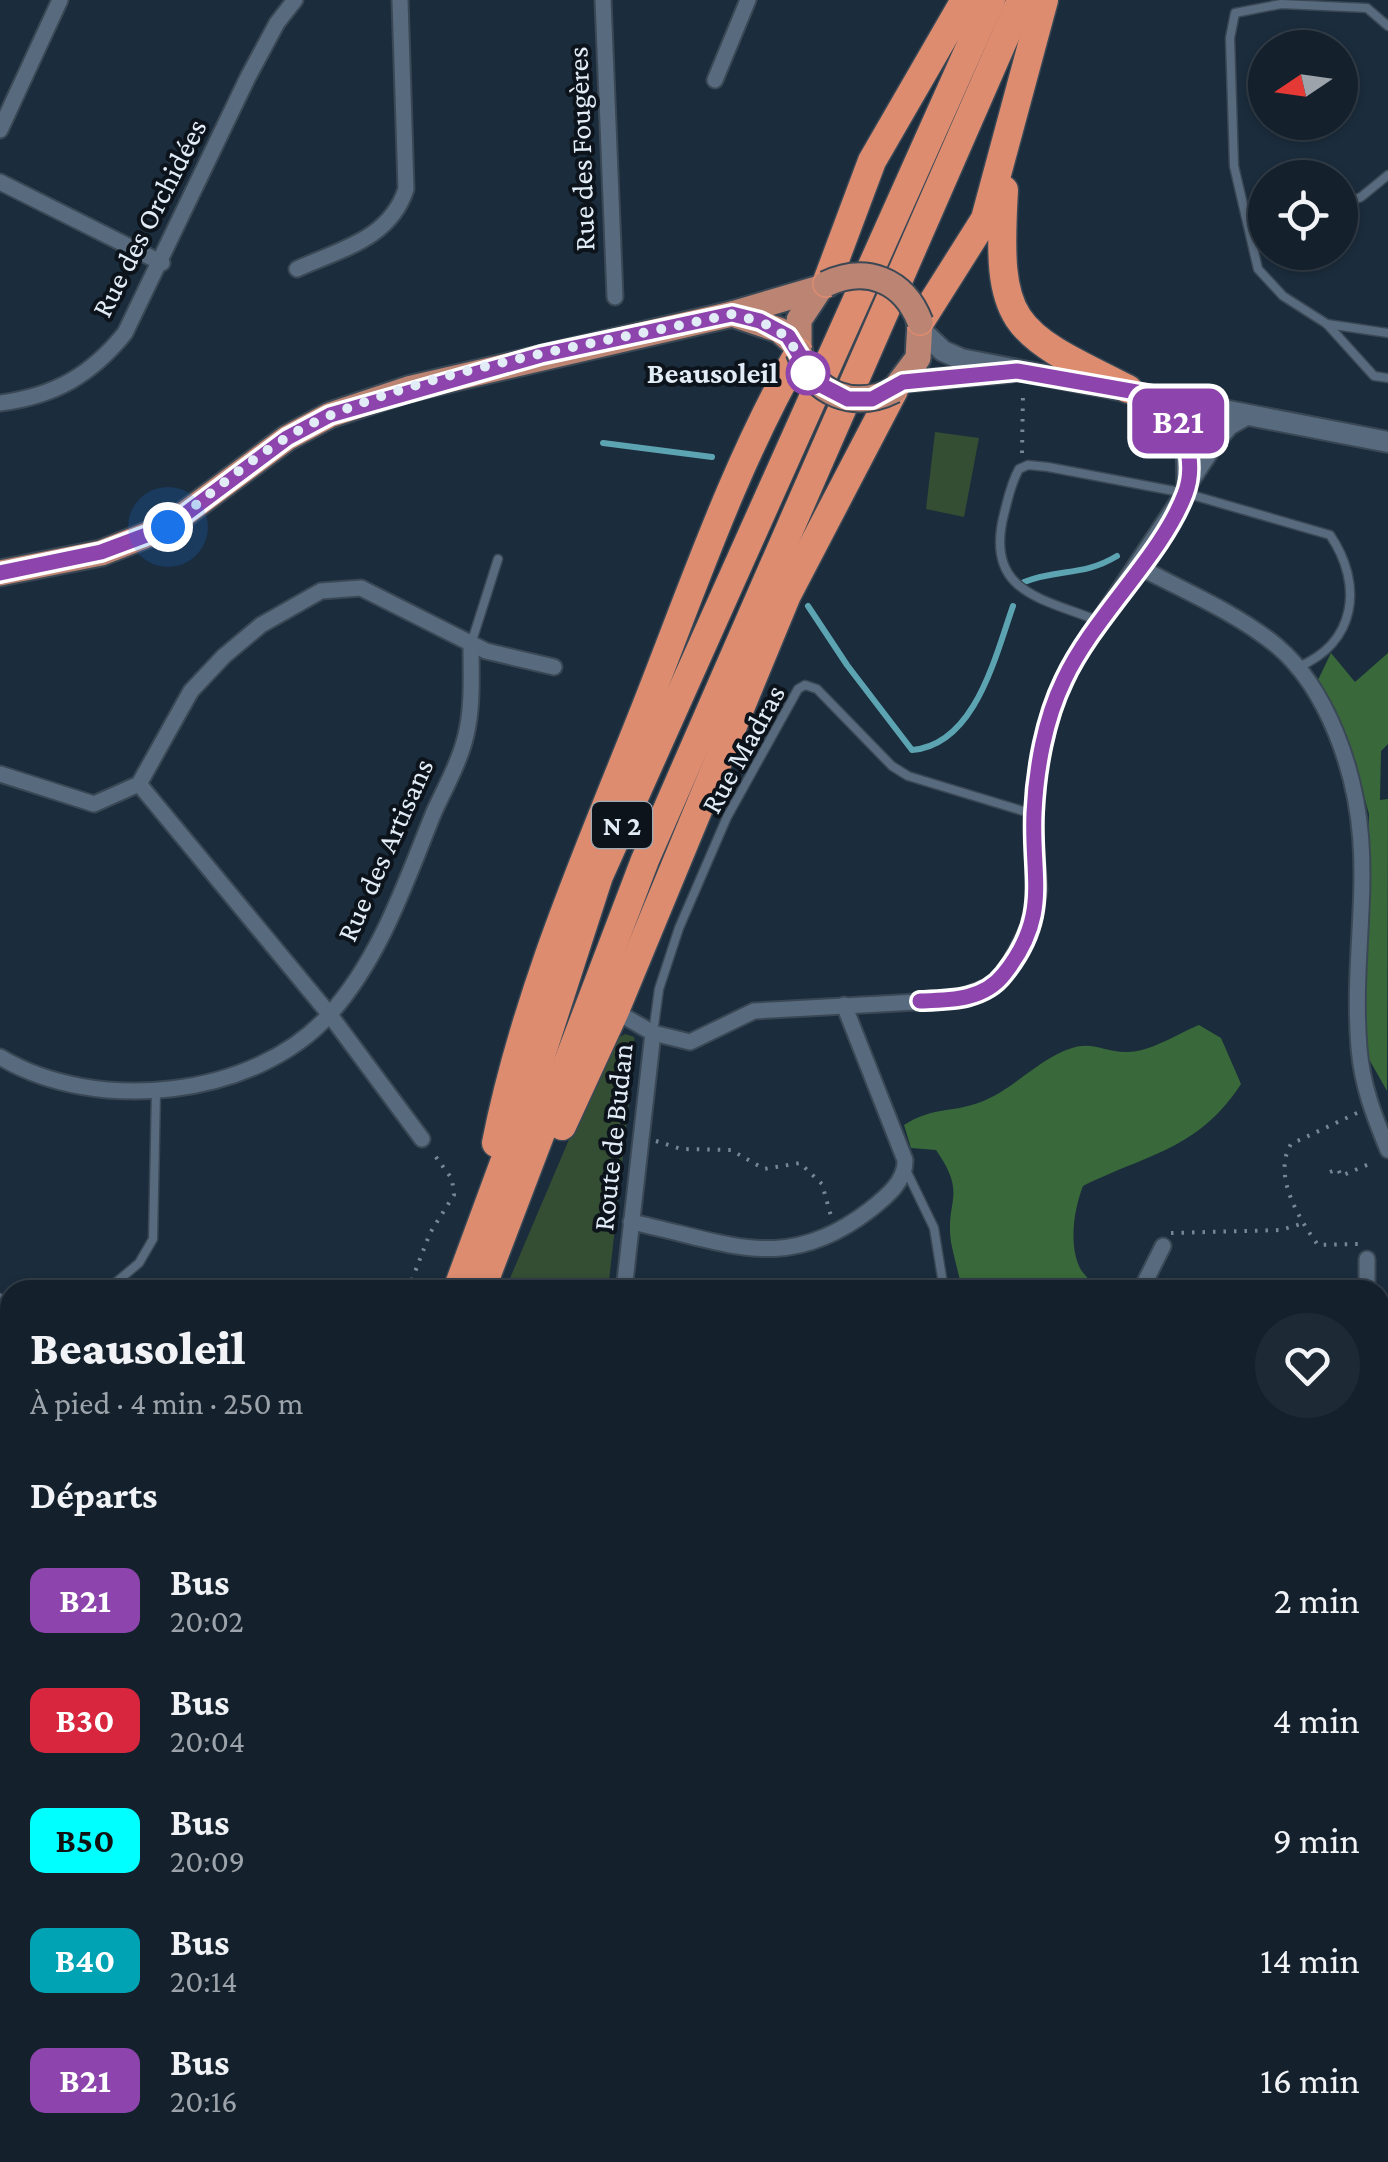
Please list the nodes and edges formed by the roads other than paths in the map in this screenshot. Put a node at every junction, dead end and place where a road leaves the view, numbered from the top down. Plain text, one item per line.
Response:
1 (60, 0) edge
2 (296, 0) edge
3 (400, 0) edge
4 (602, 0) edge
5 (748, 0) edge
6 (965, 0) edge
7 (991, 0) edge
8 (1021, 0) edge
9 (1044, 0) edge
10 (1388, 26) edge
11 (715, 80) dead end
12 (0, 130) edge
13 (1008, 134) junction
14 (1388, 176) edge
15 (0, 182) edge
16 (1358, 195) edge
17 (1248, 225) edge
18 (162, 263) junction
19 (297, 269) dead end
20 (1258, 270) edge
21 (823, 286) junction
22 (615, 296) dead end
23 (732, 314) junction
24 (1327, 324) junction
25 (921, 326) junction
26 (1388, 333) edge
27 (798, 349) junction
28 (1020, 371) junction
29 (1388, 378) edge
30 (898, 386) junction
31 (1128, 389) junction
32 (1159, 396) junction
33 (0, 403) edge
34 (1251, 415) junction
35 (1388, 442) edge
36 (1186, 493) junction
37 (498, 559) dead end
38 (1139, 566) junction
39 (0, 573) edge
40 (1099, 621) junction
41 (472, 644) junction
42 (554, 667) dead end
43 (1298, 667) junction
44 (0, 774) edge
45 (139, 784) junction
46 (1034, 814) junction
47 (844, 1005) junction
48 (614, 1011) junction
49 (330, 1015) junction
50 (654, 1033) junction
51 (0, 1057) edge
52 (156, 1091) junction
53 (422, 1140) road end
54 (1388, 1153) edge
55 (905, 1168) junction
56 (632, 1222) junction
57 (487, 1245) junction
58 (1163, 1246) road end
59 (1366, 1259) road end
60 (119, 1280) edge
61 (464, 1280) edge
62 (482, 1280) edge
63 (625, 1280) edge
64 (942, 1280) edge
65 (1146, 1280) edge
66 (1367, 1280) edge

1 - 12 street
2 - 18 street, Rue des Orchidées
3 - 19 street
4 - 22 street, Rue des Fougères
5 - 11 street
6 - 21 highway
7 - 57 highway, N 2
8 - 57 highway, N 2
9 - 13 highway
10 - 17 lane
13 - 25 highway
13 - 31 highway
14 - 16 lane
15 - 18 street
18 - 33 street, Rue des Orchidées
20 - 24 lane
21 - 23 main road
21 - 25 main road, bridge
21 - 27 main road
23 - 27 main road
23 - 39 main road
24 - 26 lane
24 - 29 lane
25 - 28 street
25 - 30 main road
27 - 30 main road, bridge
27 - 57 highway
28 - 30 street
28 - 31 street
30 - 48 highway
31 - 32 street
32 - 34 street
32 - 36 street
34 - 35 street
34 - 36 street
36 - 38 street
36 - 40 lane
36 - 43 lane
37 - 41 lane
38 - 40 street
38 - 43 street
40 - 46 street
41 - 42 street
41 - 45 street
41 - 49 street, Rue des Artisans
43 - 54 street
44 - 45 street
45 - 49 street
46 - 47 street
46 - 50 lane, Rue Madras
47 - 50 street
47 - 55 street
48 - 50 street, Route de Budan
48 - 57 highway
49 - 52 street, Rue des Artisans
49 - 53 street
50 - 56 street, Route de Budan
51 - 52 street, Rue des Artisans
52 - 60 lane
55 - 56 street
55 - 64 lane
56 - 63 street, Route de Budan
57 - 61 highway, N 2
57 - 62 highway, N 2
58 - 65 street
59 - 66 street

